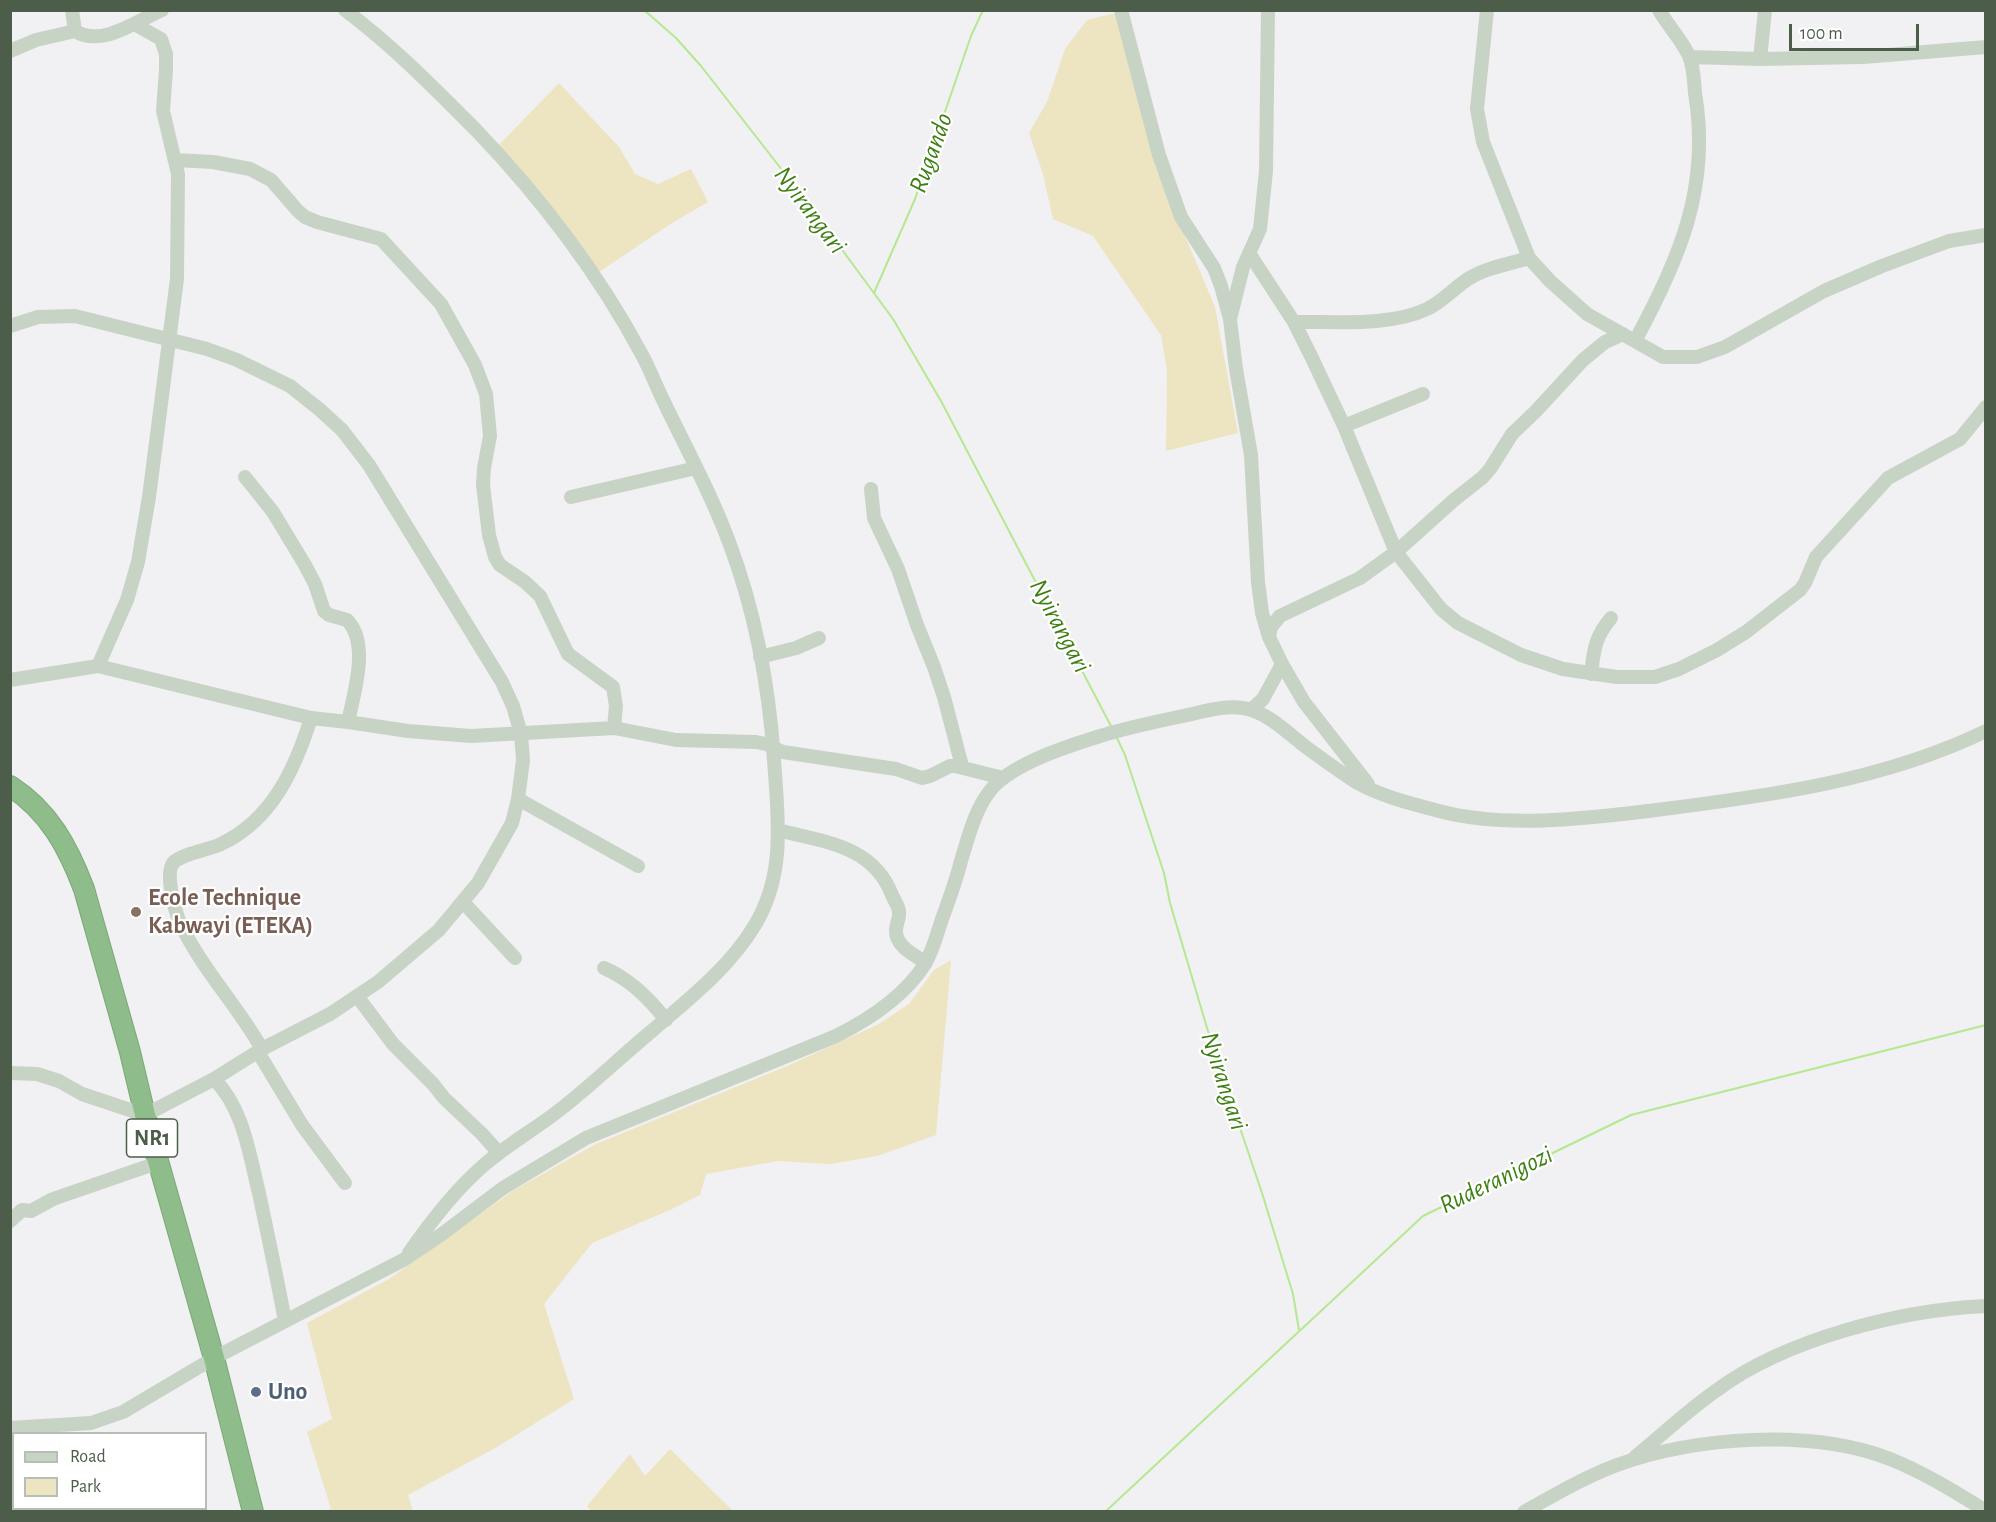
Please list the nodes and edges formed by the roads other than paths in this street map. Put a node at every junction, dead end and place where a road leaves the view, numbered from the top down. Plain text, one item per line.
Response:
1 (72, 10) edge
2 (162, 10) edge
3 (345, 10) edge
4 (1121, 10) edge
5 (1268, 10) edge
6 (1487, 10) edge
7 (1659, 10) edge
8 (1765, 10) edge
9 (136, 25) junction
10 (75, 30) junction
11 (1986, 47) edge
12 (10, 51) edge
13 (1690, 57) junction
14 (1760, 58) junction
15 (176, 160) junction
16 (1986, 235) edge
17 (1249, 253) junction
18 (1529, 258) junction
19 (1230, 319) junction
20 (1294, 322) junction
21 (10, 326) edge
22 (1629, 338) junction
23 (170, 339) junction
24 (1423, 394) dead end
25 (1986, 407) edge
26 (1344, 426) junction
27 (696, 468) junction
28 (245, 477) dead end
29 (871, 489) dead end
30 (571, 497) dead end
31 (1396, 552) junction
32 (1611, 618) dead end
33 (819, 638) dead end
34 (1269, 638) junction
35 (760, 657) junction
36 (1282, 664) junction
37 (98, 666) junction
38 (1591, 674) junction
39 (10, 680) edge
40 (1251, 710) junction
41 (310, 718) junction
42 (348, 722) junction
43 (614, 728) junction
44 (1986, 731) edge
45 (521, 734) junction
46 (773, 748) junction
47 (962, 766) junction
48 (1003, 778) junction
49 (10, 786) edge
50 (1373, 790) junction
51 (518, 799) junction
52 (778, 830) junction
53 (638, 866) dead end
54 (463, 902) junction
55 (514, 958) dead end
56 (926, 962) junction
57 (604, 968) dead end
58 (357, 996) junction
59 (666, 1020) junction
60 (260, 1050) junction
61 (10, 1073) edge
62 (214, 1079) junction
63 (145, 1115) junction
64 (499, 1153) junction
65 (160, 1162) junction
66 (345, 1183) dead end
67 (10, 1221) edge
68 (405, 1259) junction
69 (1986, 1306) edge
70 (285, 1320) junction
71 (214, 1358) junction
72 (10, 1428) edge
73 (1631, 1461) junction
74 (1986, 1510) edge
75 (254, 1512) edge
76 (1524, 1512) edge

1 - 10 street
2 - 9 street
3 - 27 street
4 - 19 street
5 - 17 street
6 - 18 street
7 - 13 street
8 - 14 street
9 - 10 street
9 - 15 street
10 - 12 street
11 - 14 street
13 - 14 street
13 - 22 street
15 - 23 street
15 - 43 street
16 - 22 street
17 - 19 street
17 - 20 street
18 - 20 street
18 - 22 street
19 - 34 street
20 - 26 street
21 - 23 street
22 - 31 street
23 - 37 street
23 - 45 street
24 - 26 street
25 - 38 street
26 - 31 street
27 - 30 street
27 - 35 street
28 - 42 street
29 - 47 street
31 - 34 street
31 - 38 street
32 - 38 street
33 - 35 street
34 - 36 street
35 - 46 street
36 - 40 street
36 - 50 street
37 - 39 street
37 - 41 street
40 - 48 street
40 - 50 street
41 - 42 street
41 - 60 street
42 - 45 street
43 - 45 street
43 - 46 street
44 - 50 street
45 - 51 street
46 - 47 street
46 - 52 street
47 - 48 street
48 - 56 street
49 - 63 highway, NR1
51 - 53 street
51 - 54 street
52 - 56 street
52 - 59 street
54 - 55 street
54 - 58 street
56 - 68 street
57 - 59 street
58 - 60 street
58 - 64 street
59 - 64 street
60 - 62 street
60 - 66 street
61 - 63 street
62 - 63 street
62 - 70 street
63 - 65 highway, NR1
64 - 68 street
65 - 67 street
65 - 71 highway, NR1
68 - 70 street
69 - 73 street
70 - 71 street
71 - 72 street
71 - 75 highway, NR1
73 - 74 street
73 - 76 street

